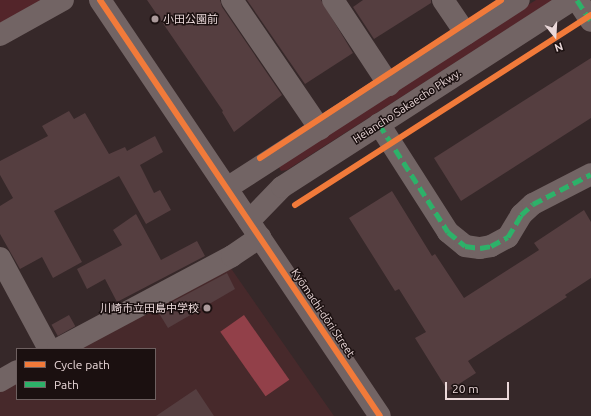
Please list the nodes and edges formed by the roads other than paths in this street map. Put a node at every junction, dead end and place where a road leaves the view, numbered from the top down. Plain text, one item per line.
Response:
1 (63, 0) edge
2 (100, 0) edge
3 (232, 0) edge
4 (333, 0) edge
5 (443, 0) edge
6 (519, 0) edge
7 (572, 0) edge
8 (577, 0) edge
9 (591, 21) edge
10 (466, 34) junction
11 (0, 35) edge
12 (389, 85) junction
13 (379, 124) junction
14 (320, 129) junction
15 (591, 174) edge
16 (227, 188) junction
17 (255, 229) junction
18 (0, 258) edge
19 (48, 348) edge
20 (60, 348) edge
21 (16, 373) edge
22 (0, 381) edge
23 (380, 416) edge

1 - 11 street
2 - 16 street
3 - 14 street
4 - 12 street
5 - 10 street
6 - 10 street
7 - 13 street, Heiancho Sakaecho Pkwy.
8 - 9 street
10 - 12 street
12 - 14 street
13 - 15 street
13 - 17 street, Heiancho Sakaecho Pkwy.
14 - 16 street
16 - 17 street, Kyōmachi-dōri Street
17 - 20 street, Heiancho Sakaecho Pkwy.
17 - 23 street, Kyōmachi-dōri Street
18 - 19 street
21 - 22 street

